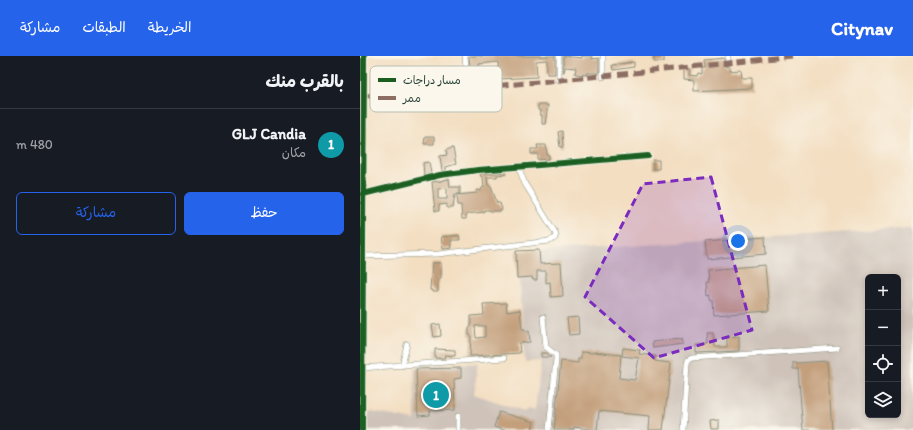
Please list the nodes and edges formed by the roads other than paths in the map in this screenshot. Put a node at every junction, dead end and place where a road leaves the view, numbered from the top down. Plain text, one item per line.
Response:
1 (465, 56) edge
2 (559, 56) edge
3 (604, 56) edge
4 (728, 56) edge
5 (363, 57) edge
6 (728, 63) dead end
7 (466, 66) edge
8 (603, 76) dead end
9 (559, 80) dead end
10 (362, 102) edge
11 (648, 156) dead end
12 (518, 166) junction
13 (361, 176) edge
14 (364, 194) junction
15 (362, 224) edge
16 (363, 256) junction
17 (361, 264) edge
18 (361, 301) edge
19 (543, 317) dead end
20 (407, 344) dead end
21 (837, 348) dead end
22 (504, 358) dead end
23 (402, 366) junction
24 (361, 368) junction
25 (458, 416) dead end
26 (361, 427) edge
27 (458, 430) edge
28 (549, 430) edge
29 (683, 430) edge

1 - 7 street
2 - 9 street
3 - 8 street
4 - 6 street
5 - 10 street
10 - 13 street
11 - 12 street
12 - 14 street
12 - 16 street
13 - 14 street
14 - 15 street
15 - 16 street
16 - 17 street
17 - 18 street
18 - 24 street
19 - 28 street
20 - 23 street
21 - 29 street
22 - 23 street
23 - 24 street
24 - 26 street
25 - 27 street

